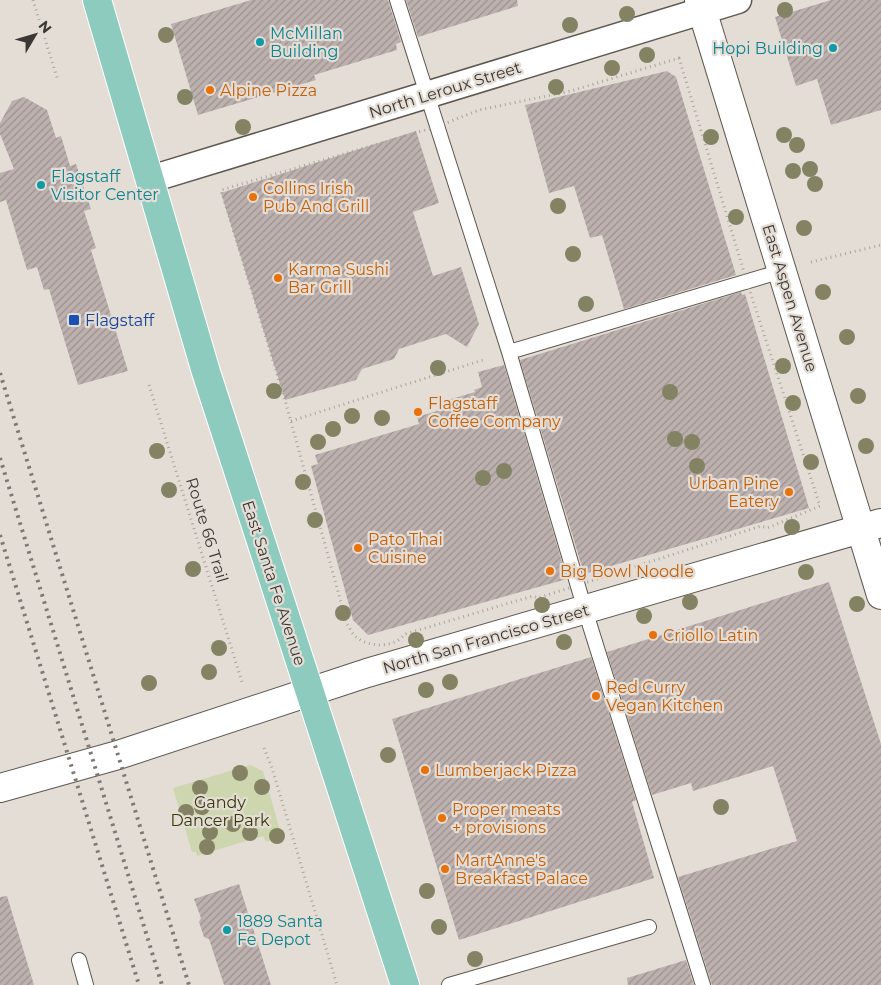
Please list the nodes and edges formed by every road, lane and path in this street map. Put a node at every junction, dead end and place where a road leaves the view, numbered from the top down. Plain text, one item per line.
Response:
1 (33, 0) edge
2 (97, 0) edge
3 (397, 0) edge
4 (738, 0) edge
5 (701, 6) edge
6 (58, 81) dead end
7 (429, 94) junction
8 (151, 179) junction
9 (881, 245) edge
10 (782, 271) junction
11 (510, 352) junction
12 (149, 384) dead end
13 (291, 422) dead end
14 (871, 526) edge
15 (881, 595) edge
16 (585, 610) junction
17 (242, 682) dead end
18 (309, 693) junction
19 (264, 748) dead end
20 (0, 788) edge
21 (649, 927) dead end
22 (79, 960) dead end
23 (86, 985) edge
24 (337, 985) edge
25 (405, 985) edge
26 (449, 985) edge
27 (703, 985) edge

1 - 6 path
2 - 8 main road, East Santa Fe Avenue
3 - 7 lane
4 - 5 street, North Leroux Street
5 - 7 street, North Leroux Street
5 - 10 street, East Aspen Avenue
7 - 8 street, North Leroux Street
7 - 11 lane
8 - 18 main road, East Santa Fe Avenue
9 - 10 path
10 - 11 lane
10 - 14 street, East Aspen Avenue
11 - 13 path
11 - 16 lane
12 - 17 path, Route 66 Trail
14 - 15 street, East Aspen Avenue
14 - 16 street, North San Francisco Street
16 - 18 street, North San Francisco Street
16 - 27 lane
18 - 20 street, North San Francisco Street
18 - 25 main road, East Santa Fe Avenue
19 - 24 path
21 - 26 lane
22 - 23 lane

